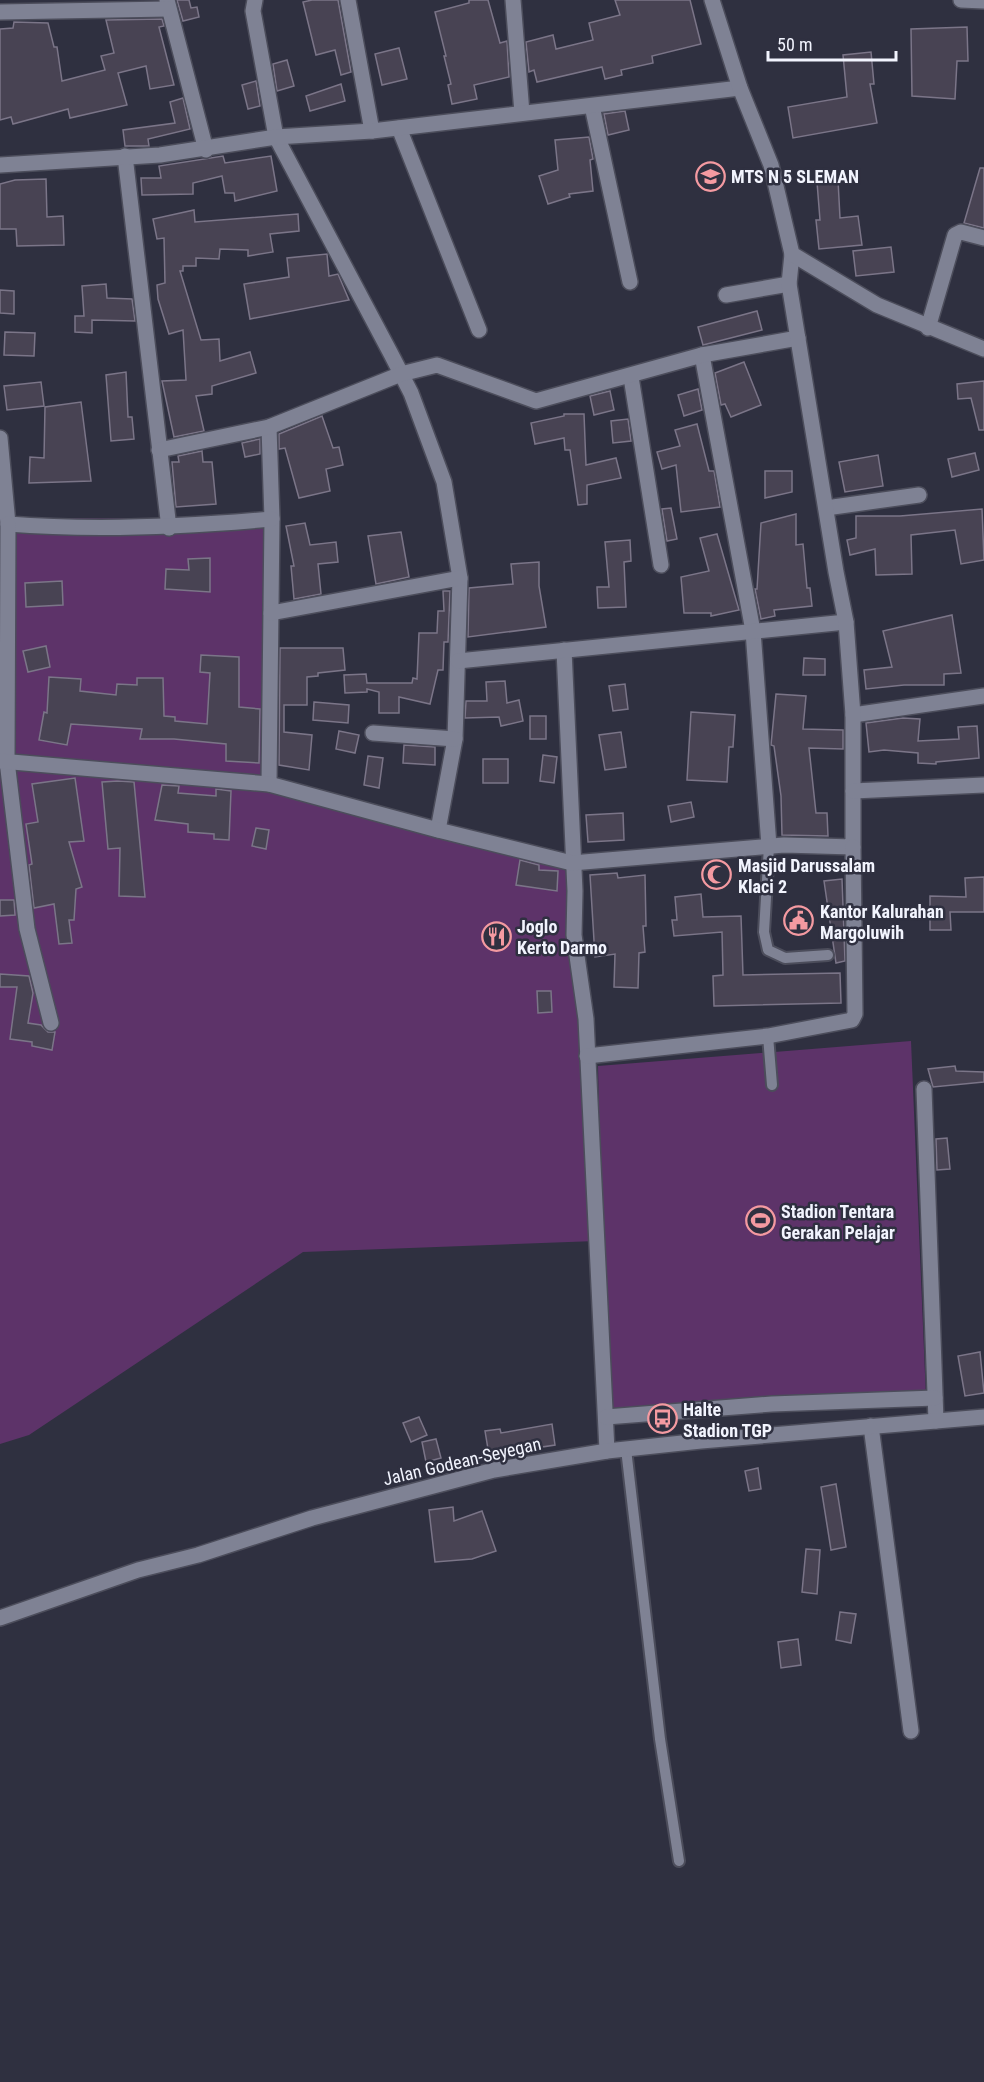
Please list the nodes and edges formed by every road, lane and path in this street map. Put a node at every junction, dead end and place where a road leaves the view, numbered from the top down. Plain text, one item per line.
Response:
1 (255, 0) edge
2 (348, 0) edge
3 (513, 0) edge
4 (712, 0) edge
5 (961, 0) edge
6 (984, 1) edge
7 (167, 4) edge
8 (0, 12) edge
9 (740, 88) junction
10 (592, 106) junction
11 (522, 113) junction
12 (399, 128) junction
13 (372, 131) junction
14 (276, 137) junction
15 (206, 150) junction
16 (125, 156) junction
17 (0, 165) edge
18 (984, 238) edge
19 (792, 254) junction
20 (630, 282) dead end
21 (789, 284) junction
22 (726, 295) dead end
23 (928, 328) junction
24 (479, 330) dead end
25 (798, 338) junction
26 (984, 348) edge
27 (702, 355) junction
28 (401, 374) junction
29 (631, 376) junction
30 (269, 427) junction
31 (0, 438) edge
32 (159, 450) junction
33 (919, 495) dead end
34 (826, 508) junction
35 (272, 519) junction
36 (8, 524) junction
37 (169, 528) junction
38 (661, 565) dead end
39 (460, 578) junction
40 (271, 613) junction
41 (846, 622) junction
42 (753, 631) junction
43 (564, 650) junction
44 (458, 661) junction
45 (984, 696) edge
46 (853, 715) junction
47 (373, 733) dead end
48 (454, 739) junction
49 (4, 761) edge
50 (269, 784) junction
51 (984, 785) edge
52 (853, 791) junction
53 (438, 830) junction
54 (769, 846) junction
55 (853, 847) junction
56 (572, 863) junction
57 (828, 955) dead end
58 (51, 1023) dead end
59 (768, 1036) junction
60 (587, 1056) junction
61 (772, 1085) dead end
62 (924, 1089) dead end
63 (935, 1398) junction
64 (606, 1417) junction
65 (984, 1417) edge
66 (936, 1421) junction
67 (872, 1426) junction
68 (626, 1449) junction
69 (607, 1451) junction
70 (0, 1618) edge
71 (912, 1731) dead end
72 (679, 1861) dead end

1 - 14 street
2 - 13 street
3 - 11 street
4 - 9 street
5 - 6 street
7 - 8 street
7 - 15 street
9 - 10 street
9 - 19 street
10 - 11 street
10 - 20 street
11 - 12 street
12 - 13 street
12 - 24 street
13 - 14 street
14 - 15 street
14 - 28 street
15 - 16 street
16 - 17 street
16 - 32 street
18 - 23 street
19 - 21 street
19 - 23 street
21 - 22 street
21 - 25 street
23 - 26 street
25 - 27 street
25 - 34 street
27 - 29 street
27 - 42 street
28 - 29 street
28 - 30 street
28 - 39 street
29 - 38 street
30 - 32 street
30 - 35 street
31 - 36 street
32 - 37 street
33 - 34 street
34 - 41 street
35 - 37 street
35 - 40 street
36 - 37 street
36 - 49 street
39 - 40 street
39 - 44 street
40 - 50 street
41 - 42 street
41 - 46 street
42 - 43 street
42 - 54 street
43 - 44 street
43 - 56 street
44 - 48 street
45 - 46 street
46 - 52 street
47 - 48 street
48 - 53 street
49 - 50 street
49 - 58 street
50 - 53 street
51 - 52 street
52 - 55 street
53 - 56 street
54 - 55 street
54 - 56 street
54 - 57 lane
55 - 59 street
56 - 60 street
59 - 60 street
59 - 61 lane
60 - 64 street
62 - 63 street
63 - 64 street
63 - 66 street
64 - 69 street
65 - 66 street, Jalan Godean-Seyegan
66 - 67 street, Jalan Godean-Seyegan
67 - 68 street, Jalan Godean-Seyegan
67 - 71 street
68 - 69 street, Jalan Godean-Seyegan
68 - 72 lane
69 - 70 street, Jalan Godean-Seyegan

